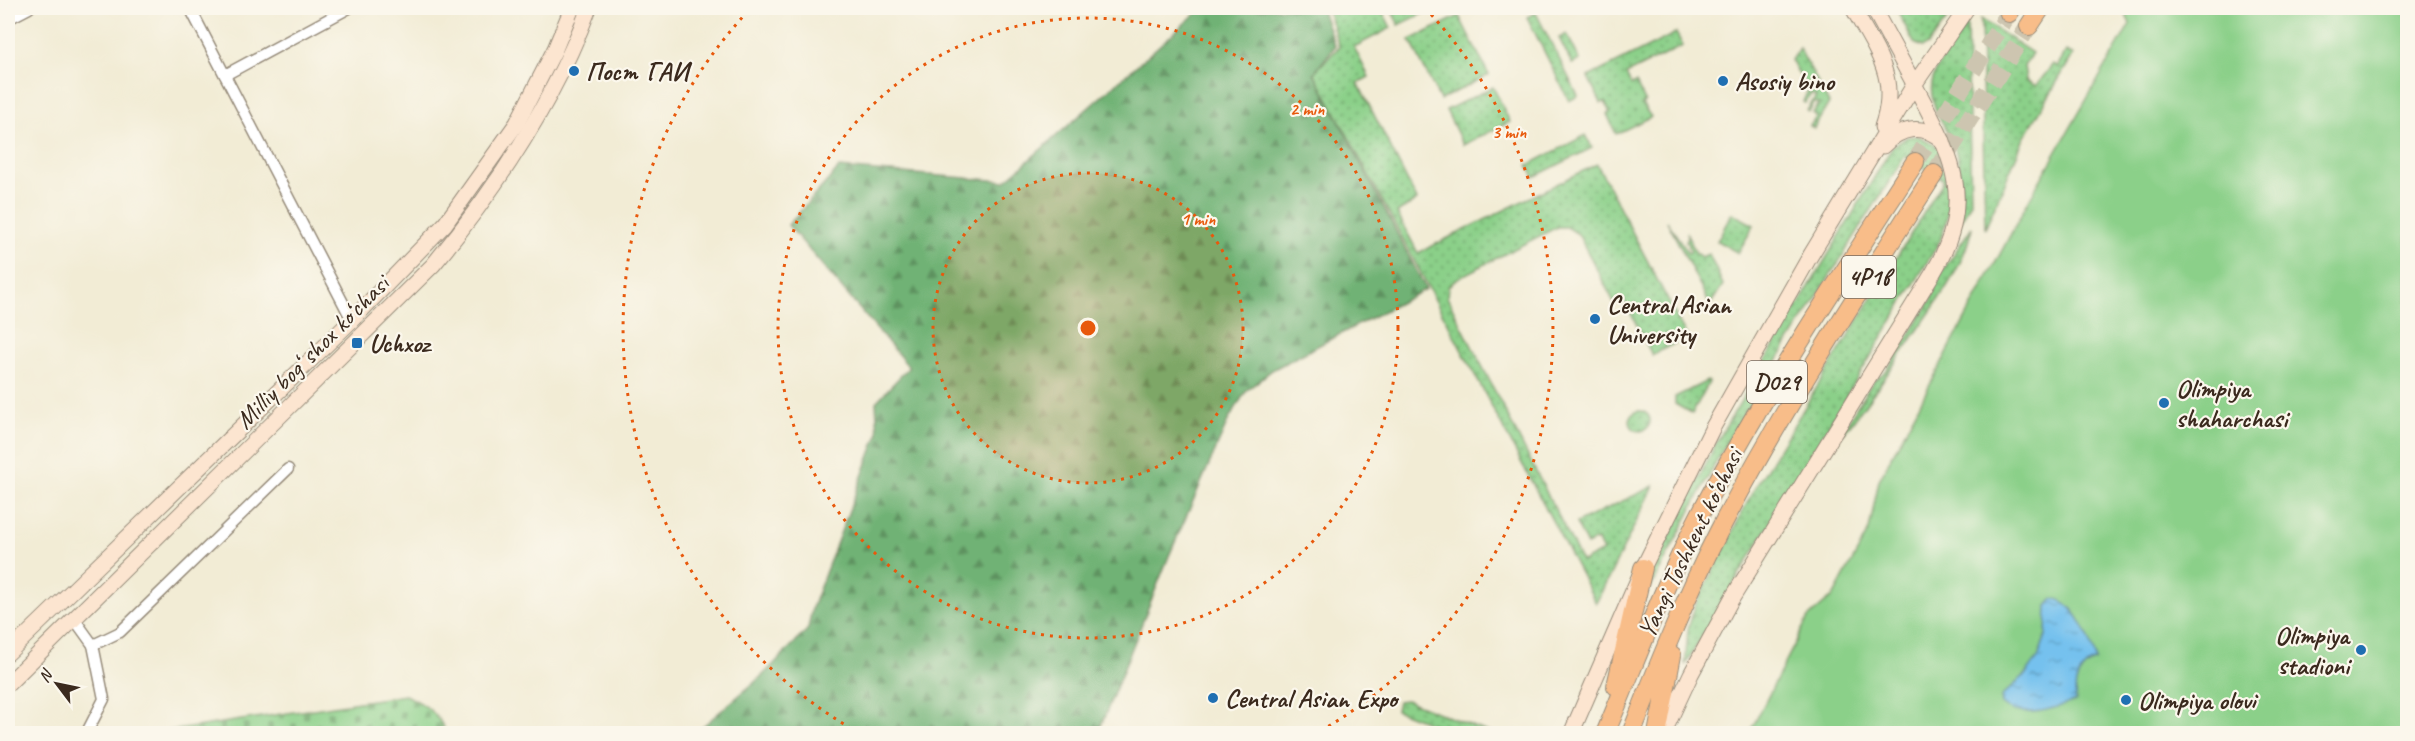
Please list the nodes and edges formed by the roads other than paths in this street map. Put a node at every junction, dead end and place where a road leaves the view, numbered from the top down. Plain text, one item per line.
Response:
1 (29, 8) edge
2 (189, 8) edge
3 (349, 8) edge
4 (572, 8) edge
5 (589, 8) edge
6 (1853, 8) edge
7 (1874, 8) edge
8 (1968, 8) edge
9 (2041, 8) edge
10 (8, 19) edge
11 (2029, 26) tunnel mouth
12 (225, 75) junction
13 (1914, 85) junction
14 (1944, 142) junction
15 (1869, 162) junction
16 (1915, 162) tunnel mouth
17 (1934, 174) tunnel mouth
18 (352, 320) junction
19 (1805, 381) joint
20 (204, 463) junction
21 (288, 469) dead end
22 (220, 478) junction
23 (1643, 568) junction
24 (1678, 617) junction
25 (75, 620) junction
26 (93, 645) junction
27 (8, 653) edge
28 (8, 684) edge
29 (86, 734) edge
30 (1571, 734) edge
31 (1605, 734) edge
32 (1631, 734) edge
33 (1657, 734) edge
34 (1663, 734) edge

1 - 10 street
2 - 12 street
3 - 12 street
4 - 18 main road, Milliy bog‘ shox ko‘chasi
5 - 22 main road, Milliy bog‘ shox ko‘chasi
6 - 15 main road
7 - 13 main road
8 - 13 main road
9 - 11 highway
12 - 18 street
13 - 14 main road
13 - 15 main road
14 - 15 main road
14 - 34 main road
15 - 23 main road
16 - 31 highway, Yangi Toshkent ko‘chasi / D029
17 - 19 highway, 4Р1в
18 - 20 main road, Milliy bog‘ shox ko‘chasi
19 - 24 highway, Yangi Toshkent ko‘chasi / D029
20 - 22 main road
20 - 27 main road, Milliy bog‘ shox ko‘chasi
21 - 26 street
22 - 25 main road, Milliy bog‘ shox ko‘chasi
23 - 30 main road
23 - 31 highway
24 - 32 highway, Yangi Toshkent ko‘chasi / D029
24 - 33 highway
25 - 26 street
25 - 28 main road, Milliy bog‘ shox ko‘chasi
26 - 29 street

